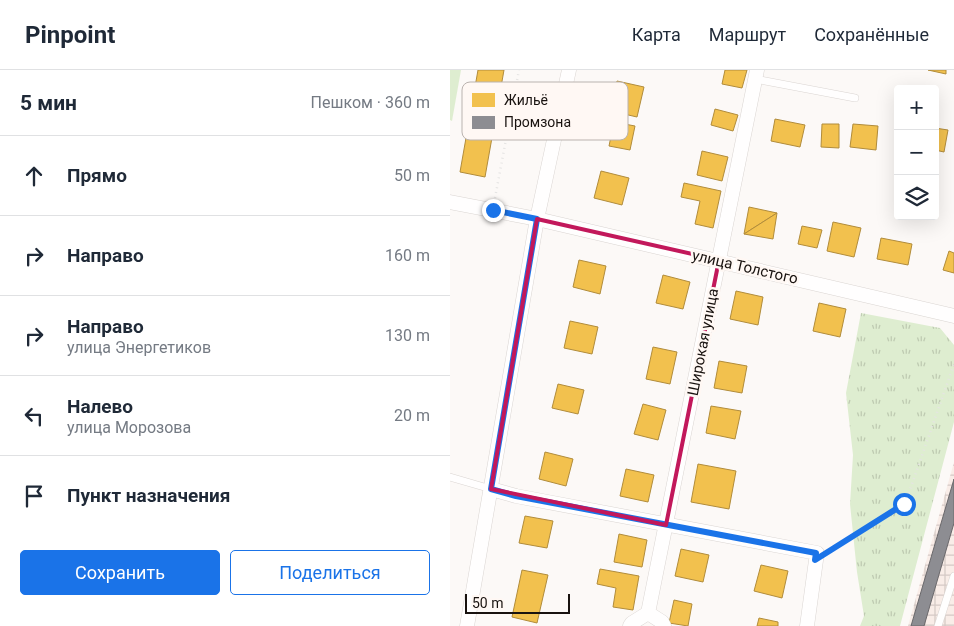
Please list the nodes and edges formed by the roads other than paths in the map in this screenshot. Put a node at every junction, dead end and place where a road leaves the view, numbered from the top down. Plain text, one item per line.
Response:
1 (756, 75) edge
2 (855, 98) dead end
3 (554, 140) edge
4 (450, 202) edge
5 (537, 219) junction
6 (719, 260) junction
7 (954, 316) edge
8 (450, 477) edge
9 (491, 489) junction
10 (666, 525) junction
11 (954, 576) edge
12 (648, 613) junction
13 (467, 626) edge
14 (630, 626) edge
15 (664, 626) edge
16 (807, 626) edge
17 (938, 626) edge

1 - 2 lane
1 - 6 street, Широкая улица
3 - 5 street
4 - 5 street, улица Толстого
5 - 6 street, улица Толстого
5 - 9 street
6 - 7 street, улица Толстого
6 - 10 street, Широкая улица
8 - 9 lane
9 - 10 street
9 - 13 street
10 - 12 street, Широкая улица
10 - 16 street
11 - 17 lane
12 - 14 street
12 - 15 street

